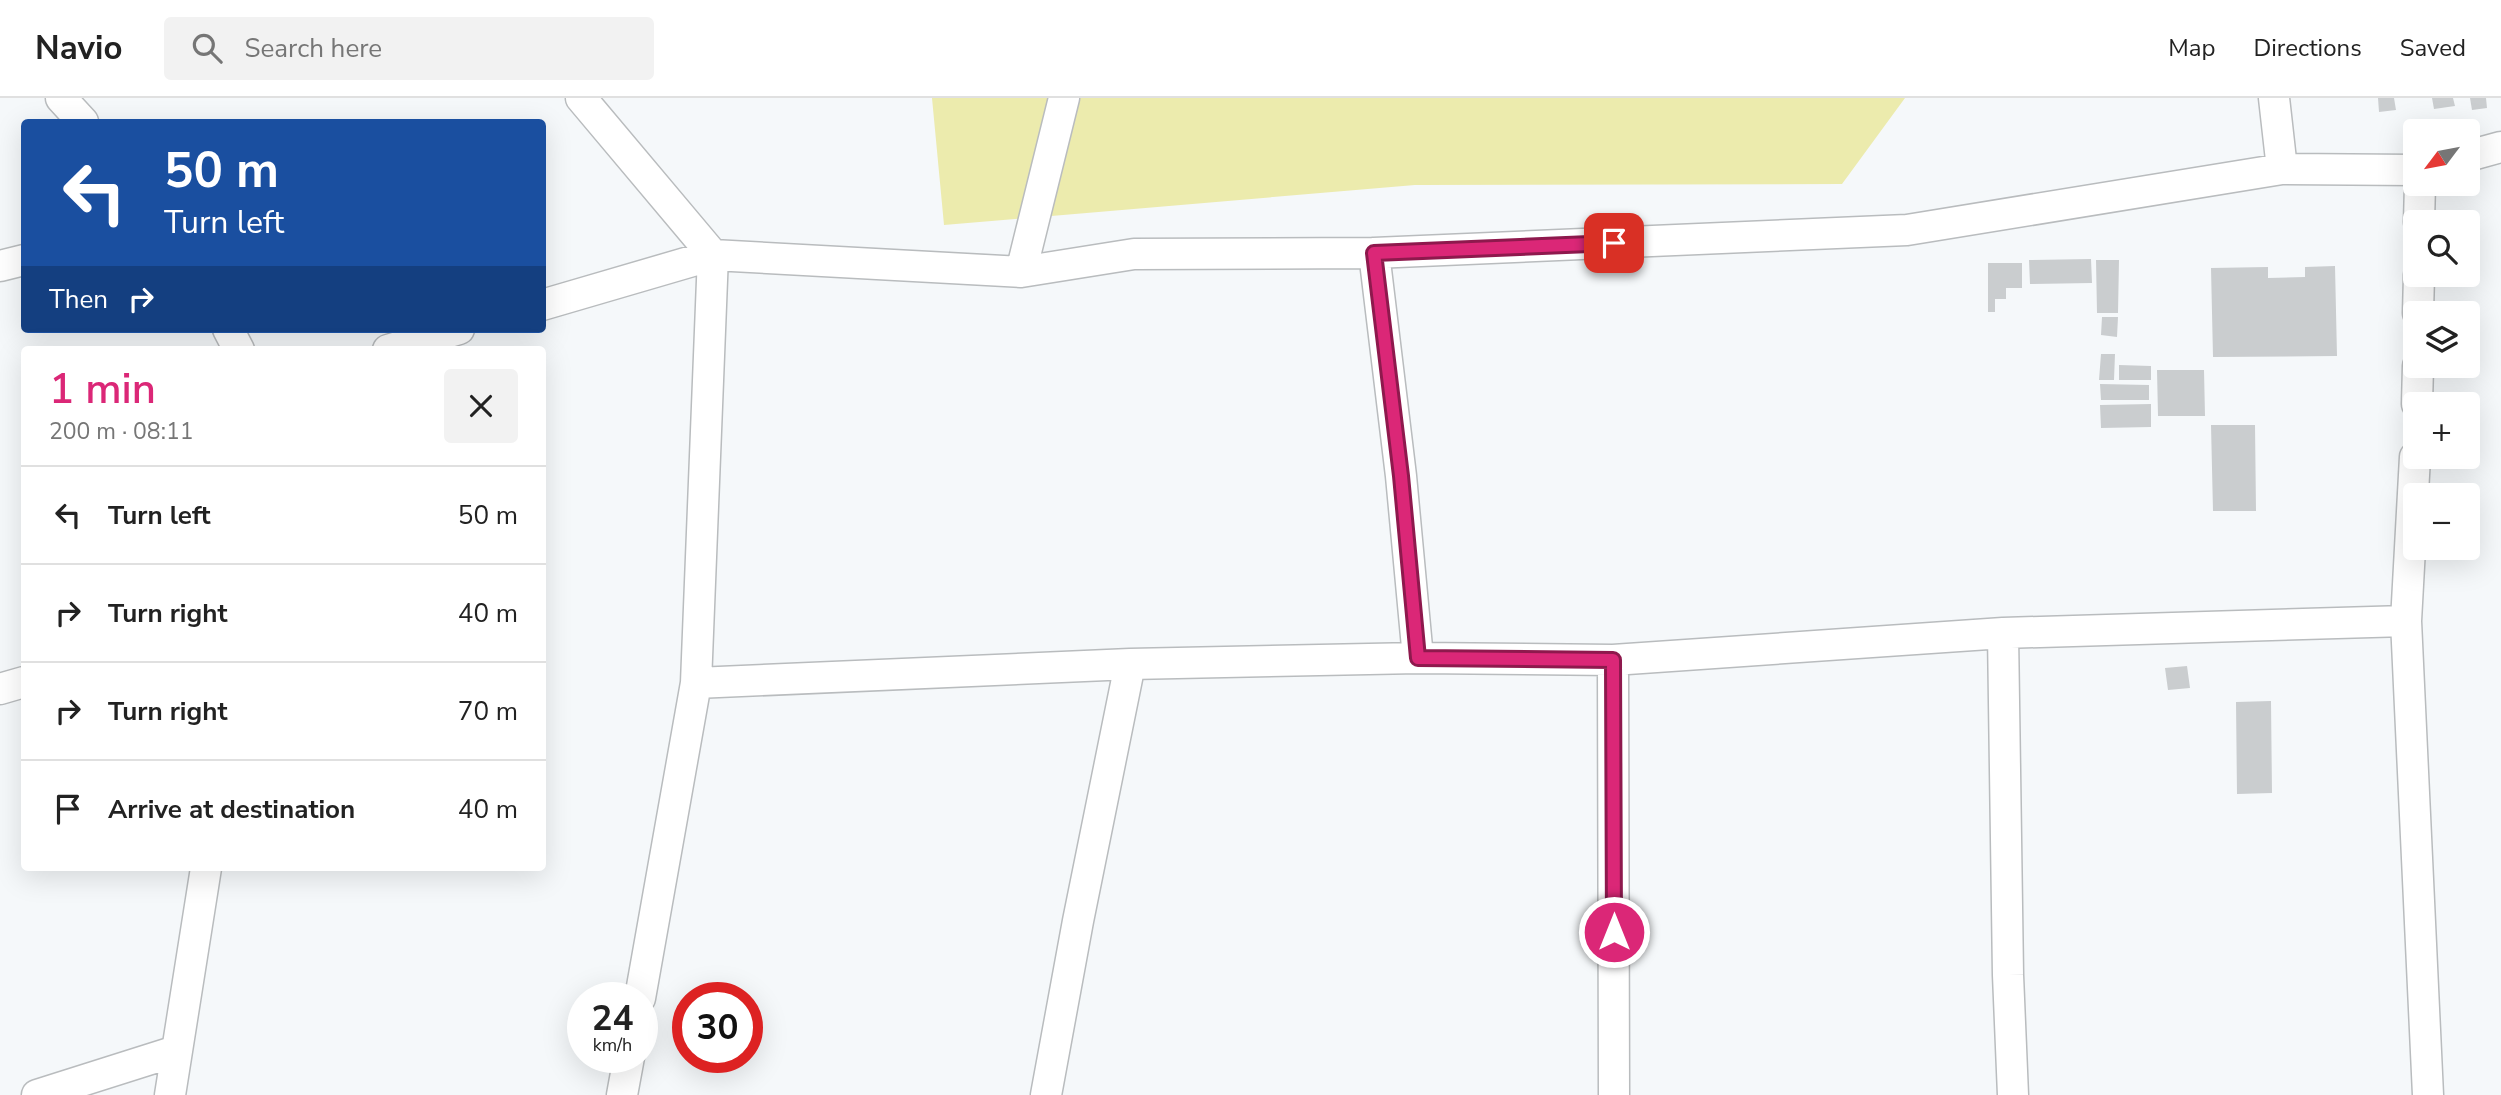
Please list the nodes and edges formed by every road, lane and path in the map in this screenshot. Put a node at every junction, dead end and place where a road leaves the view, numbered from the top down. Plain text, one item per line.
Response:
1 (61, 98) edge
2 (581, 98) edge
3 (1063, 98) edge
4 (2274, 98) edge
5 (80, 119) edge
6 (2501, 147) edge
7 (2480, 153) edge
8 (2282, 169) junction
9 (2403, 170) edge
10 (1374, 253) junction
11 (713, 255) junction
12 (21, 261) edge
13 (0, 266) edge
14 (1021, 272) junction
15 (546, 304) edge
16 (446, 333) edge
17 (402, 346) edge
18 (2414, 469) edge
19 (2406, 621) junction
20 (2003, 633) junction
21 (1418, 658) junction
22 (1613, 660) junction
23 (1129, 664) junction
24 (21, 682) edge
25 (696, 683) junction
26 (0, 689) edge
27 (206, 871) edge
28 (643, 982) edge
29 (176, 1051) junction
30 (626, 1073) edge
31 (37, 1095) edge
32 (170, 1095) edge
33 (622, 1095) edge
34 (1046, 1095) edge
35 (1614, 1095) edge
36 (2013, 1095) edge
37 (2428, 1095) edge

1 - 5 street
2 - 11 street
3 - 14 street
4 - 8 street
6 - 7 street
8 - 9 street
8 - 10 street
10 - 14 street
10 - 21 street
11 - 14 street
11 - 15 street
11 - 25 street
12 - 13 street
16 - 17 street
18 - 19 street
19 - 20 street
19 - 37 street
20 - 22 street
20 - 36 street
21 - 22 street
21 - 23 street
22 - 35 street
23 - 25 street
23 - 34 street
24 - 26 street
25 - 28 street
27 - 29 street
29 - 31 street
29 - 32 street
30 - 33 street

